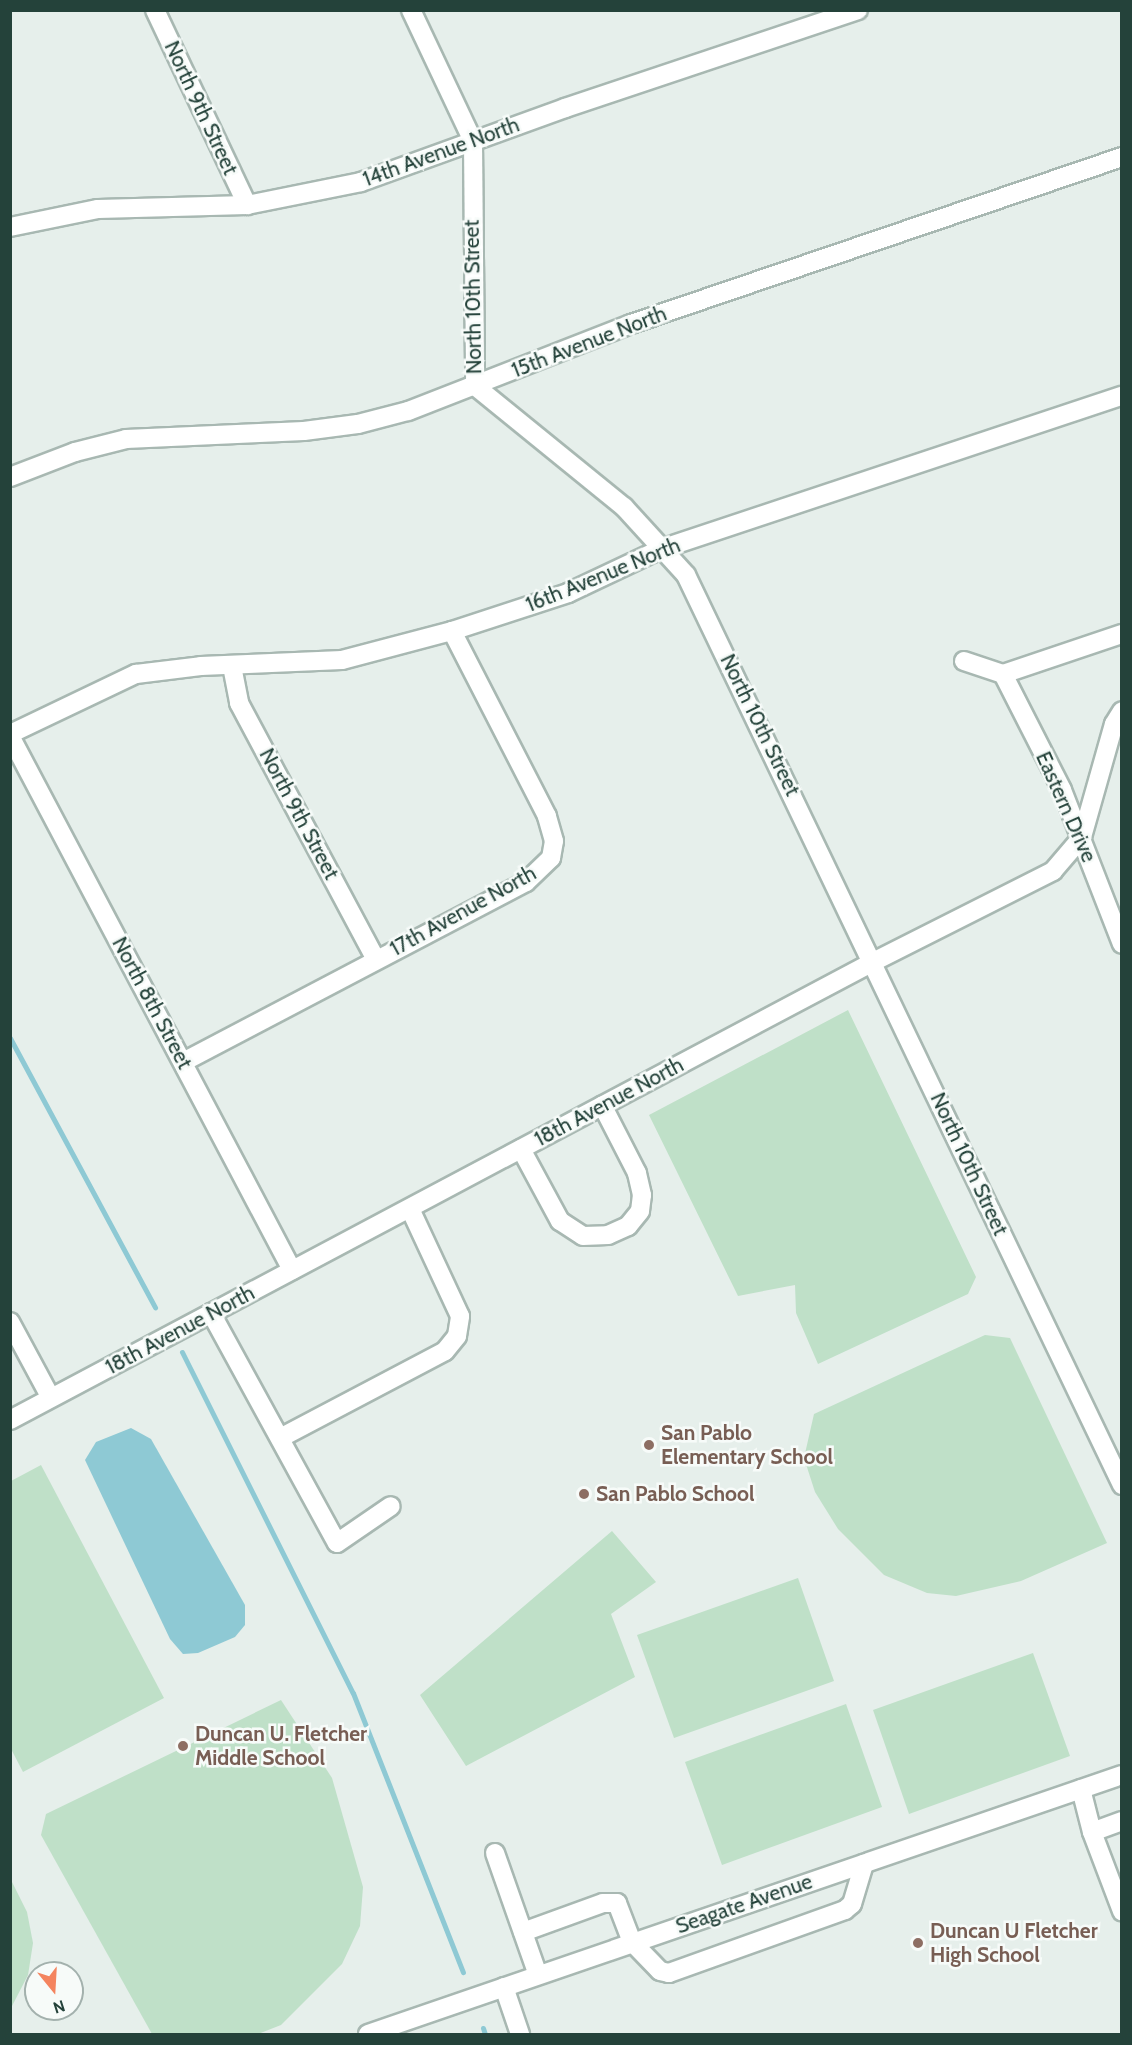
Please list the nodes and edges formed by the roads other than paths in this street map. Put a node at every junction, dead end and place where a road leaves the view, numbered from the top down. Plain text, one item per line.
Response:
1 (155, 10) edge
2 (411, 10) edge
3 (858, 10) edge
4 (473, 141) junction
5 (1122, 157) edge
6 (247, 205) junction
7 (10, 227) edge
8 (475, 386) junction
9 (1122, 396) edge
10 (10, 477) edge
11 (661, 549) junction
12 (452, 631) junction
13 (1122, 634) edge
14 (964, 662) dead end
15 (232, 666) junction
16 (1003, 674) junction
17 (1122, 711) edge
18 (10, 735) edge
19 (1082, 837) junction
20 (1122, 944) edge
21 (375, 958) junction
22 (873, 962) junction
23 (183, 1062) junction
24 (602, 1105) junction
25 (520, 1149) junction
26 (410, 1209) junction
27 (292, 1270) junction
28 (211, 1313) junction
29 (10, 1322) edge
30 (51, 1398) junction
31 (10, 1420) edge
32 (282, 1437) junction
33 (1122, 1485) edge
34 (391, 1506) dead end
35 (1122, 1775) edge
36 (1081, 1789) junction
37 (1122, 1821) edge
38 (1092, 1832) junction
39 (495, 1853) dead end
40 (864, 1864) junction
41 (1122, 1911) edge
42 (523, 1932) junction
43 (632, 1942) junction
44 (538, 1975) junction
45 (504, 1987) junction
46 (368, 2034) edge
47 (520, 2034) edge

1 - 6 street, North 9th Street
2 - 4 street, North 10th Street
3 - 4 street, 14th Avenue North
4 - 6 street, 14th Avenue North
4 - 8 street, North 10th Street
5 - 8 street, 15th Avenue North
6 - 7 street, 14th Avenue North
8 - 10 street, 15th Avenue North
8 - 11 street, North 10th Street
9 - 11 street, 16th Avenue North
11 - 12 street, 16th Avenue North
11 - 22 street, North 10th Street
12 - 15 street, 16th Avenue North
12 - 21 street, 17th Avenue North
13 - 16 street
14 - 16 street
15 - 18 street, 16th Avenue North
15 - 21 street, North 9th Street
16 - 19 street, Eastern Drive
17 - 19 street, 18th Avenue North
18 - 23 street, North 8th Street
19 - 20 street, Eastern Drive
19 - 22 street, 18th Avenue North
21 - 23 street, 17th Avenue North
22 - 24 street, 18th Avenue North
22 - 33 street, North 10th Street
23 - 27 street, North 8th Street
24 - 25 street, 18th Avenue North
24 - 25 street
25 - 26 street, 18th Avenue North
26 - 27 street, 18th Avenue North
26 - 32 street
27 - 28 street, 18th Avenue North
28 - 30 street, 18th Avenue North
28 - 32 street
29 - 30 street
30 - 31 street, 18th Avenue North
32 - 34 street
35 - 36 street, Seagate Avenue
36 - 38 street
36 - 40 street, Seagate Avenue
37 - 38 street
38 - 41 street
39 - 42 street
40 - 43 street, Seagate Avenue
40 - 43 street
42 - 43 street
42 - 44 street
43 - 44 street, Seagate Avenue
44 - 45 street, Seagate Avenue
45 - 46 street, Seagate Avenue
45 - 47 street

